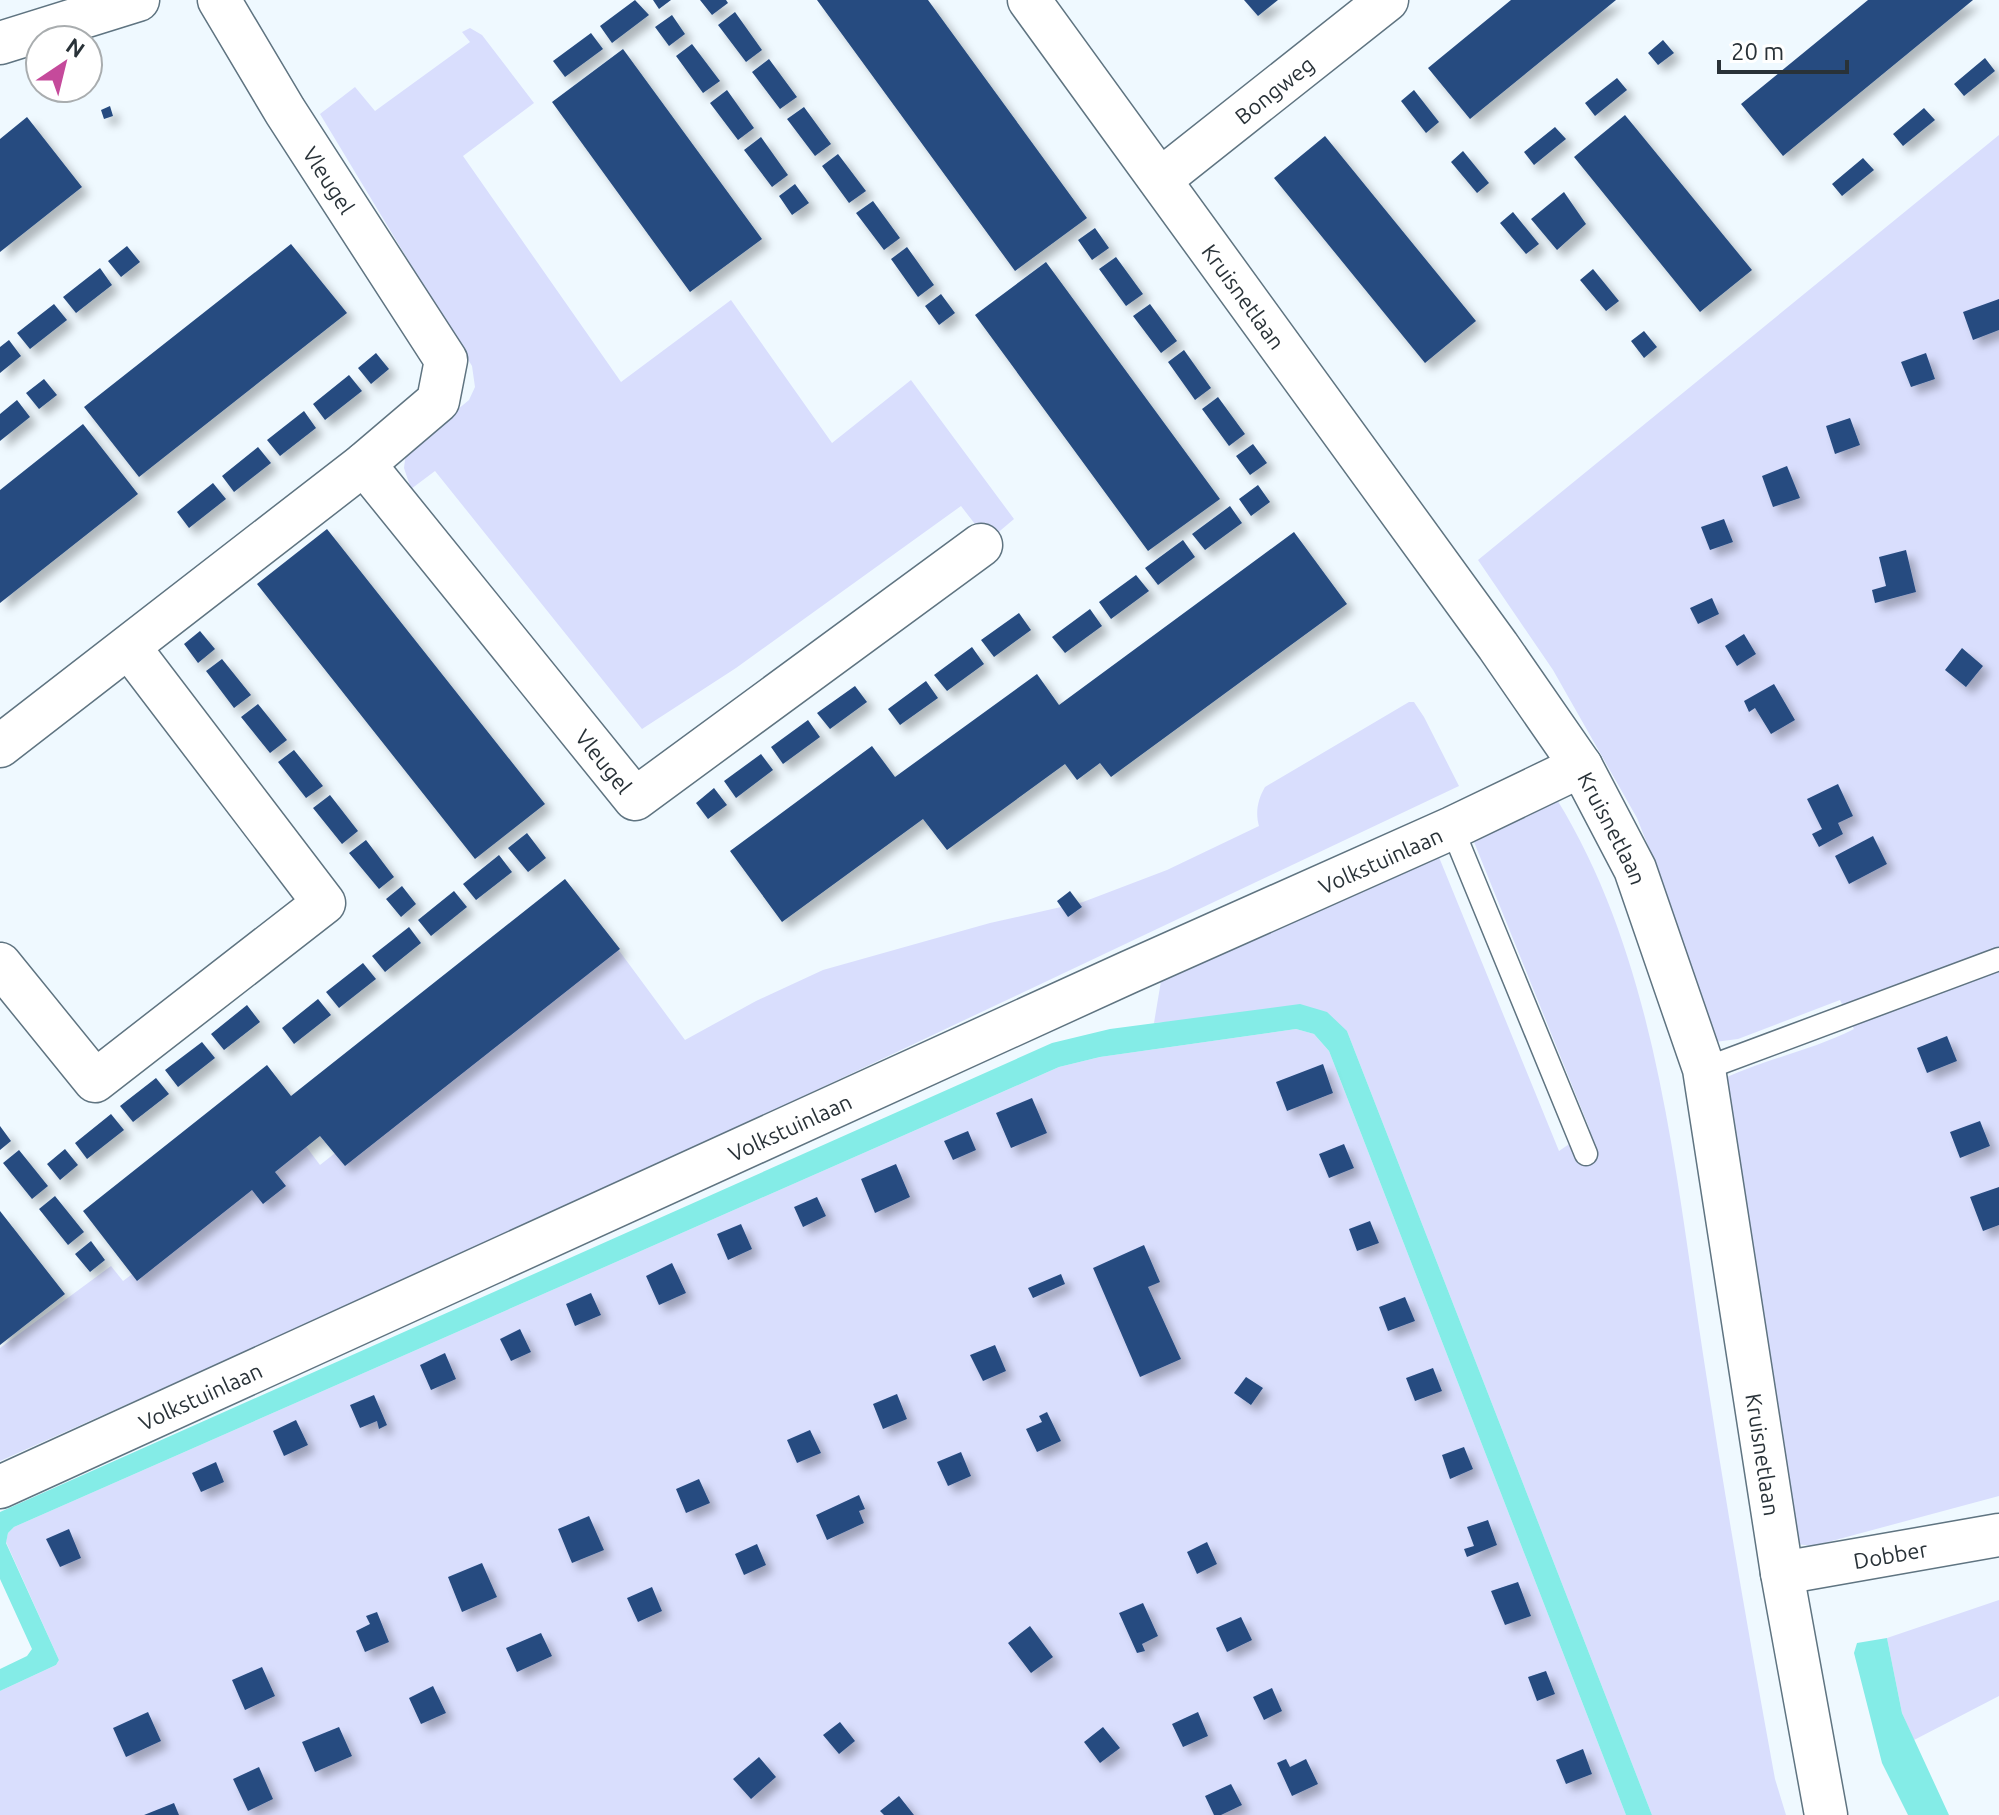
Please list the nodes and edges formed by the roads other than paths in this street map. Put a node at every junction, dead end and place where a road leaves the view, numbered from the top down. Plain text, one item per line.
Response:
1 (138, 0) edge
2 (219, 0) edge
3 (1029, 0) edge
4 (1387, 0) edge
5 (0, 43) edge
6 (1161, 179) junction
7 (364, 464) junction
8 (981, 545) dead end
9 (129, 647) junction
10 (0, 746) edge
11 (1581, 766) junction
12 (1452, 828) junction
13 (1999, 959) edge
14 (0, 964) edge
15 (1704, 1069) junction
16 (1586, 1154) dead end
17 (0, 1487) edge
18 (1999, 1535) edge
19 (1782, 1573) junction
20 (1826, 1815) edge

1 - 5 street
2 - 7 street, Vleugel
3 - 6 street, Kruisnetlaan
4 - 6 street, Bongweg
6 - 11 street, Kruisnetlaan
7 - 8 street, Vleugel
7 - 9 street, Vleugel
9 - 10 street, Vleugel
9 - 14 street
11 - 12 street, Volkstuinlaan
11 - 15 street, Kruisnetlaan
12 - 16 lane
12 - 17 street, Volkstuinlaan
13 - 15 lane
15 - 19 street, Kruisnetlaan
18 - 19 street, Dobber
19 - 20 street, Kruisnetlaan

